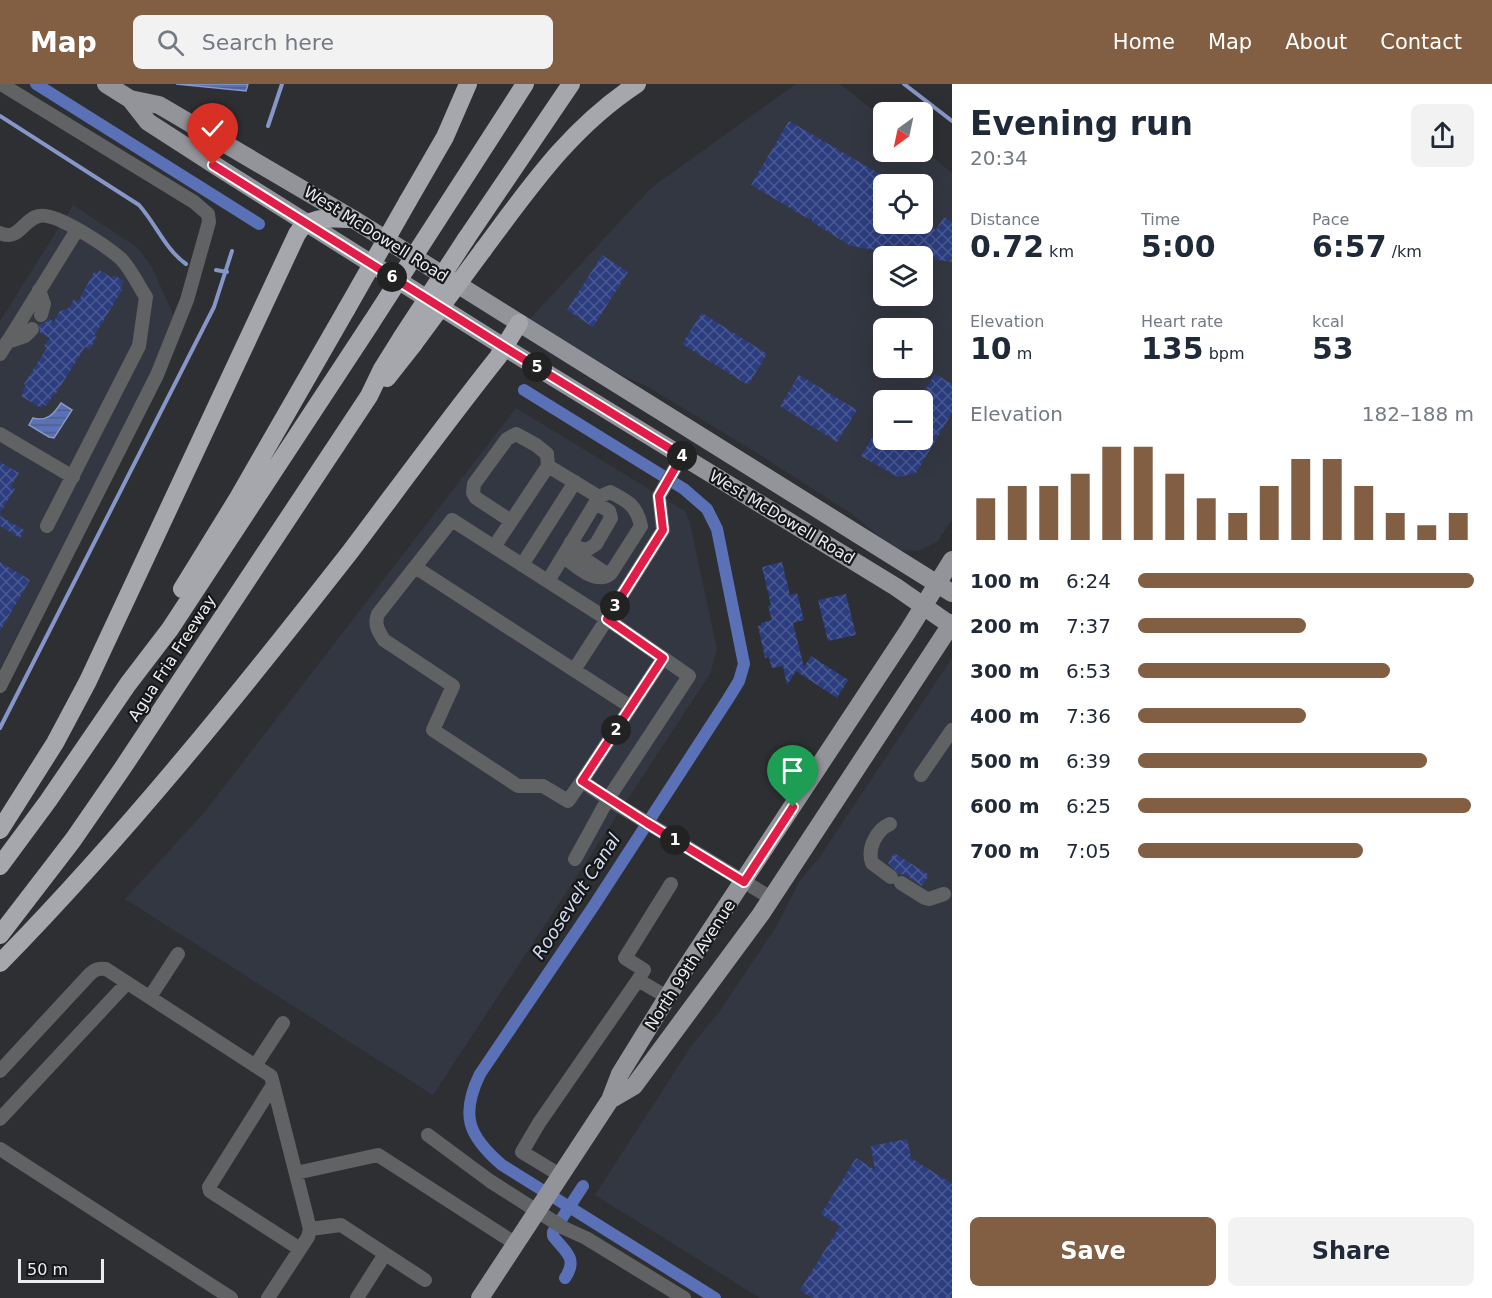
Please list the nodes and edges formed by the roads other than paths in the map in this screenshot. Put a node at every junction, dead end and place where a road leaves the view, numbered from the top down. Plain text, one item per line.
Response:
1 (1, 84) edge
2 (106, 84) edge
3 (468, 84) edge
4 (525, 84) edge
5 (571, 84) edge
6 (637, 84) edge
7 (130, 99) junction
8 (353, 219) junction
9 (306, 223) junction
10 (76, 230) junction
11 (0, 233) edge
12 (39, 290) junction
13 (41, 315) dead end
14 (519, 323) junction
15 (32, 329) dead end
16 (407, 341) junction
17 (504, 347) junction
18 (4, 348) edge
19 (0, 434) edge
20 (682, 456) junction
21 (548, 466) junction
22 (73, 477) junction
23 (575, 482) junction
24 (598, 500) junction
25 (510, 521) junction
26 (47, 526) dead end
27 (494, 547) junction
28 (567, 549) junction
29 (952, 560) edge
30 (522, 565) junction
31 (415, 567) junction
32 (548, 581) junction
33 (945, 588) edge
34 (924, 606) junction
35 (607, 619) junction
36 (952, 625) edge
37 (663, 658) junction
38 (574, 670) junction
39 (128, 684) junction
40 (0, 686) edge
41 (631, 707) junction
42 (952, 730) edge
43 (921, 775) dead end
44 (582, 781) junction
45 (608, 799) junction
46 (890, 824) dead end
47 (0, 830) edge
48 (575, 859) dead end
49 (0, 866) edge
50 (744, 882) junction
51 (671, 884) dead end
52 (944, 894) dead end
53 (771, 898) junction
54 (0, 935) edge
55 (178, 954) dead end
56 (0, 963) edge
57 (638, 980) junction
58 (127, 983) junction
59 (667, 997) junction
60 (150, 998) junction
61 (283, 1023) dead end
62 (255, 1066) junction
63 (0, 1071) edge
64 (273, 1085) junction
65 (610, 1100) junction
66 (0, 1119) edge
67 (428, 1136) dead end
68 (0, 1149) edge
69 (296, 1173) junction
70 (548, 1199) junction
71 (310, 1229) junction
72 (516, 1244) junction
73 (300, 1249) junction
74 (385, 1254) junction
75 (425, 1280) dead end
76 (231, 1298) edge
77 (268, 1298) edge
78 (357, 1298) edge
79 (480, 1298) edge
80 (684, 1298) edge

1 - 40 lane
2 - 7 main road, West McDowell Road
3 - 39 highway, bridge
4 - 39 highway, bridge
5 - 16 highway, bridge
6 - 16 highway, bridge
7 - 8 main road, West McDowell Road
7 - 9 main road, West McDowell Road
8 - 9 highway
8 - 14 main road, West McDowell Road
9 - 17 main road, West McDowell Road
9 - 47 highway
10 - 11 lane
10 - 12 lane
10 - 22 lane
12 - 13 lane
12 - 18 lane
14 - 17 highway
14 - 33 main road, West McDowell Road
15 - 18 lane
16 - 54 highway, Agua Fria Freeway
17 - 20 main road, West McDowell Road
17 - 56 highway
19 - 22 lane
20 - 34 main road, West McDowell Road
20 - 35 lane
21 - 23 lane
21 - 25 lane
21 - 25 lane
22 - 26 lane
23 - 24 lane
23 - 30 lane
24 - 28 lane
24 - 28 lane
24 - 28 lane
25 - 27 lane
27 - 30 lane
27 - 31 lane
28 - 32 lane
29 - 33 main road, North 99th Avenue
30 - 32 lane
31 - 38 lane
31 - 44 lane
32 - 35 lane
33 - 34 main road, North 99th Avenue
34 - 36 main road, West McDowell Road
34 - 50 main road, North 99th Avenue
35 - 37 lane
35 - 38 lane
36 - 53 main road, North 99th Avenue
37 - 41 lane
37 - 45 lane
38 - 41 lane
39 - 49 highway, Agua Fria Freeway
41 - 44 lane
42 - 43 lane
44 - 45 lane
45 - 48 lane
45 - 50 lane
46 - 52 lane
50 - 53 lane
50 - 59 main road, North 99th Avenue
51 - 57 lane
53 - 65 main road, North 99th Avenue
55 - 60 lane
57 - 59 lane
57 - 70 lane
58 - 60 lane
58 - 63 lane
58 - 66 lane
59 - 65 main road, North 99th Avenue
60 - 62 lane
61 - 62 lane
62 - 64 lane
64 - 69 lane
64 - 73 lane
65 - 70 main road, North 99th Avenue
67 - 70 lane
68 - 76 lane
69 - 71 lane
69 - 72 lane
70 - 72 main road, North 99th Avenue
70 - 80 lane
71 - 73 lane
71 - 74 lane
72 - 79 main road, North 99th Avenue
73 - 77 lane
74 - 75 lane
74 - 78 lane

